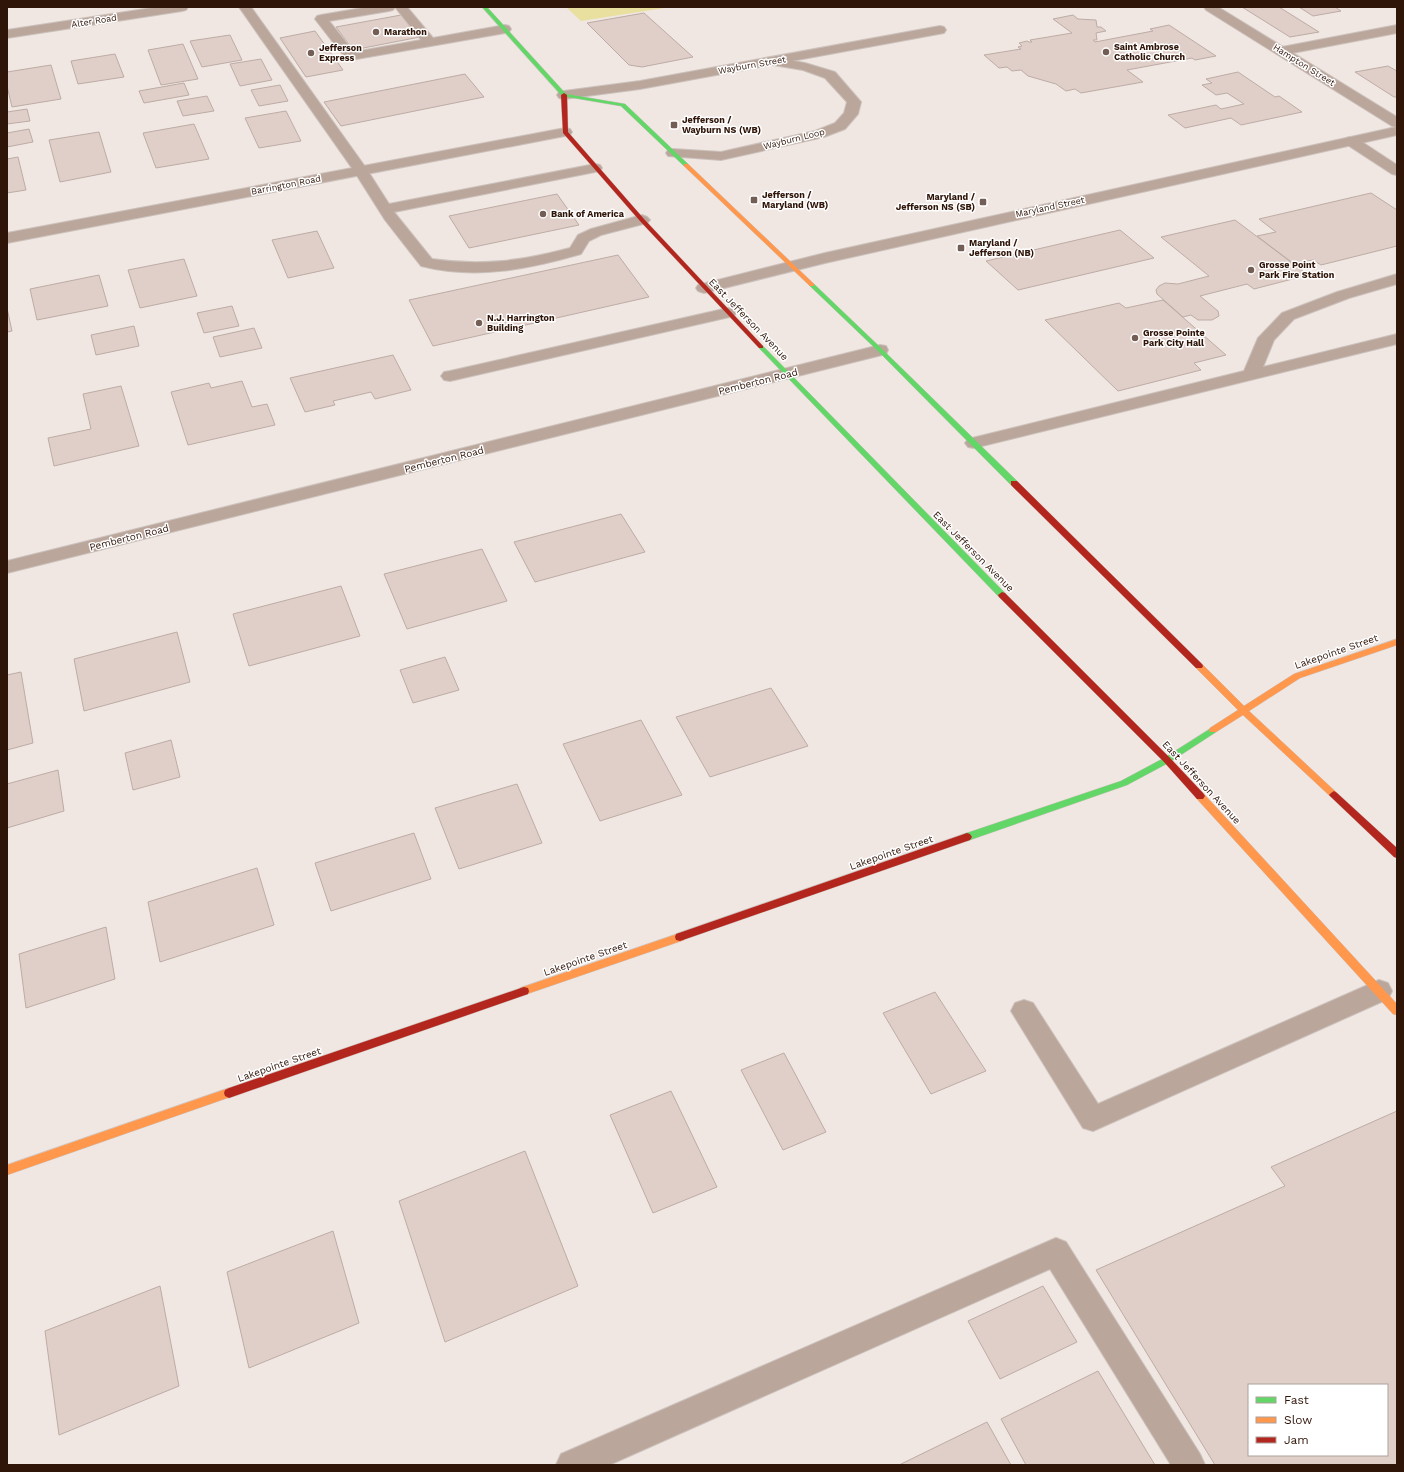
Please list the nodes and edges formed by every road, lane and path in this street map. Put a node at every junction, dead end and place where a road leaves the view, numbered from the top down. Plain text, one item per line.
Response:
1 (182, 7) edge
2 (245, 7) edge
3 (389, 7) edge
4 (401, 7) edge
5 (484, 7) edge
6 (1210, 7) edge
7 (365, 13) edge
8 (504, 29) junction
9 (1397, 29) edge
10 (940, 30) dead end
11 (7, 34) edge
12 (430, 43) junction
13 (1282, 52) junction
14 (772, 61) junction
15 (564, 95) junction
16 (1397, 123) edge
17 (1397, 130) edge
18 (564, 132) junction
19 (1351, 141) junction
20 (673, 153) junction
21 (595, 168) junction
22 (361, 171) junction
23 (1397, 171) edge
24 (385, 209) junction
25 (642, 220) junction
26 (7, 238) edge
27 (791, 266) junction
28 (1397, 279) edge
29 (704, 288) junction
30 (728, 313) junction
31 (1397, 339) edge
32 (880, 350) junction
33 (786, 374) junction
34 (1252, 374) junction
35 (450, 376) dead end
36 (974, 443) junction
37 (7, 567) edge
38 (1397, 642) edge
39 (1244, 711) junction
40 (1167, 760) junction
41 (1397, 854) edge
42 (1379, 991) junction
43 (1024, 1011) dead end
44 (1397, 1011) edge
45 (7, 1170) edge
46 (572, 1465) edge
47 (1189, 1465) edge

1 - 11 street, Alter Road
2 - 22 street
3 - 7 street
4 - 12 street
5 - 8 main road
6 - 13 street, Hampton Street
7 - 12 street
8 - 12 street
8 - 15 main road
9 - 13 street
10 - 14 street, Wayburn Street
13 - 16 street, Hampton Street
14 - 15 street, Wayburn Street
14 - 20 street, Wayburn Loop
15 - 18 main road
15 - 20 main road
17 - 19 street, Maryland Street
18 - 21 main road, East Jefferson Avenue
18 - 22 street, Barrington Road
19 - 23 street
19 - 27 street, Maryland Street
20 - 27 main road
21 - 24 street
21 - 25 main road, East Jefferson Avenue
22 - 24 street
22 - 26 street, Barrington Road
24 - 25 street
25 - 29 main road, East Jefferson Avenue
27 - 29 street, Maryland Street
27 - 32 main road
28 - 34 street
29 - 30 main road, East Jefferson Avenue
30 - 33 main road, East Jefferson Avenue
30 - 35 street
31 - 34 street
32 - 33 street, Pemberton Road
32 - 36 main road
33 - 37 street, Pemberton Road
33 - 40 main road, East Jefferson Avenue
34 - 36 street
36 - 39 main road
38 - 39 main road, Lakepointe Street
39 - 40 main road, Lakepointe Street
39 - 41 main road
40 - 42 main road, East Jefferson Avenue
40 - 45 main road, Lakepointe Street
42 - 43 street
42 - 44 main road, East Jefferson Avenue
46 - 47 street

